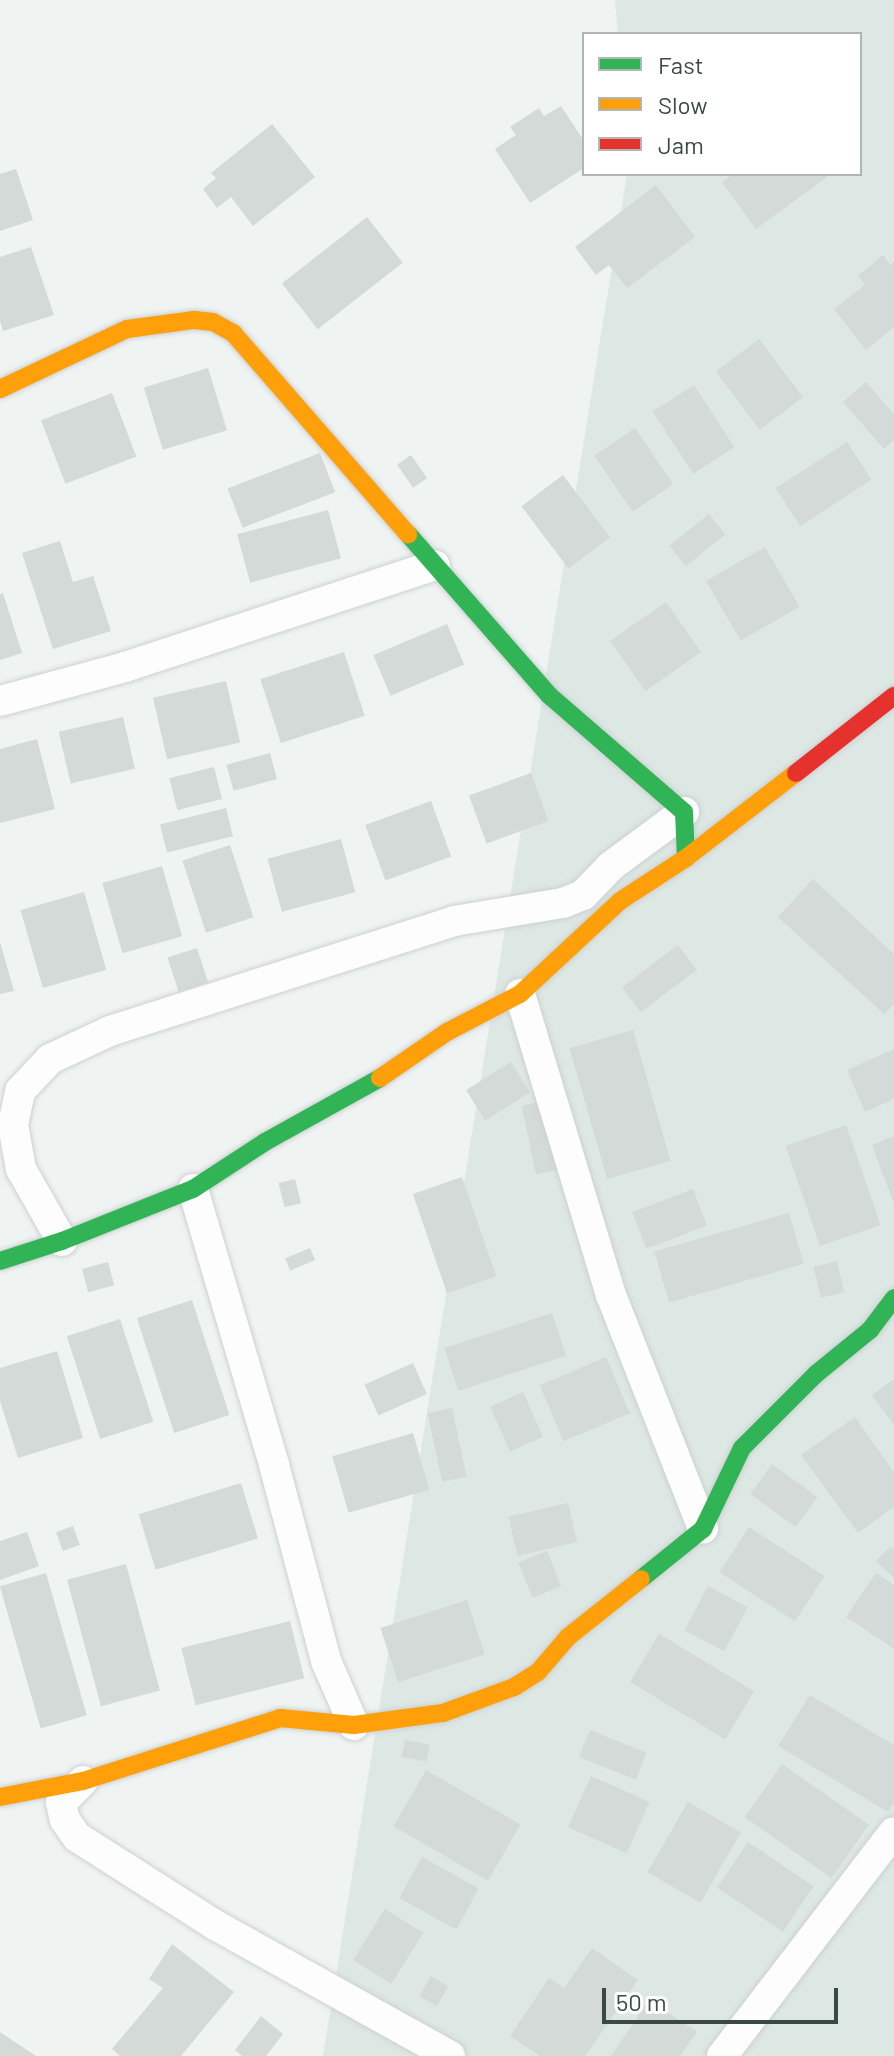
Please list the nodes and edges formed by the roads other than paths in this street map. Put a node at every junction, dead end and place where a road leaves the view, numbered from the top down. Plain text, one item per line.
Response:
1 (0, 389) edge
2 (435, 565) junction
3 (894, 696) edge
4 (0, 701) edge
5 (684, 812) junction
6 (686, 858) junction
7 (520, 994) junction
8 (7, 1127) edge
9 (193, 1189) junction
10 (62, 1241) junction
11 (0, 1261) edge
12 (894, 1298) edge
13 (703, 1529) junction
14 (354, 1725) junction
15 (83, 1781) junction
16 (0, 1797) edge
17 (894, 1832) edge
18 (450, 2056) edge
19 (722, 2056) edge

1 - 2 street
2 - 4 street
2 - 5 street
3 - 6 street
5 - 6 street
5 - 8 street
6 - 7 street
7 - 9 street
7 - 13 street
8 - 10 street
9 - 10 street
9 - 14 street
10 - 11 street
12 - 13 street
13 - 14 street
14 - 15 street
15 - 16 street
15 - 18 street
17 - 19 street

